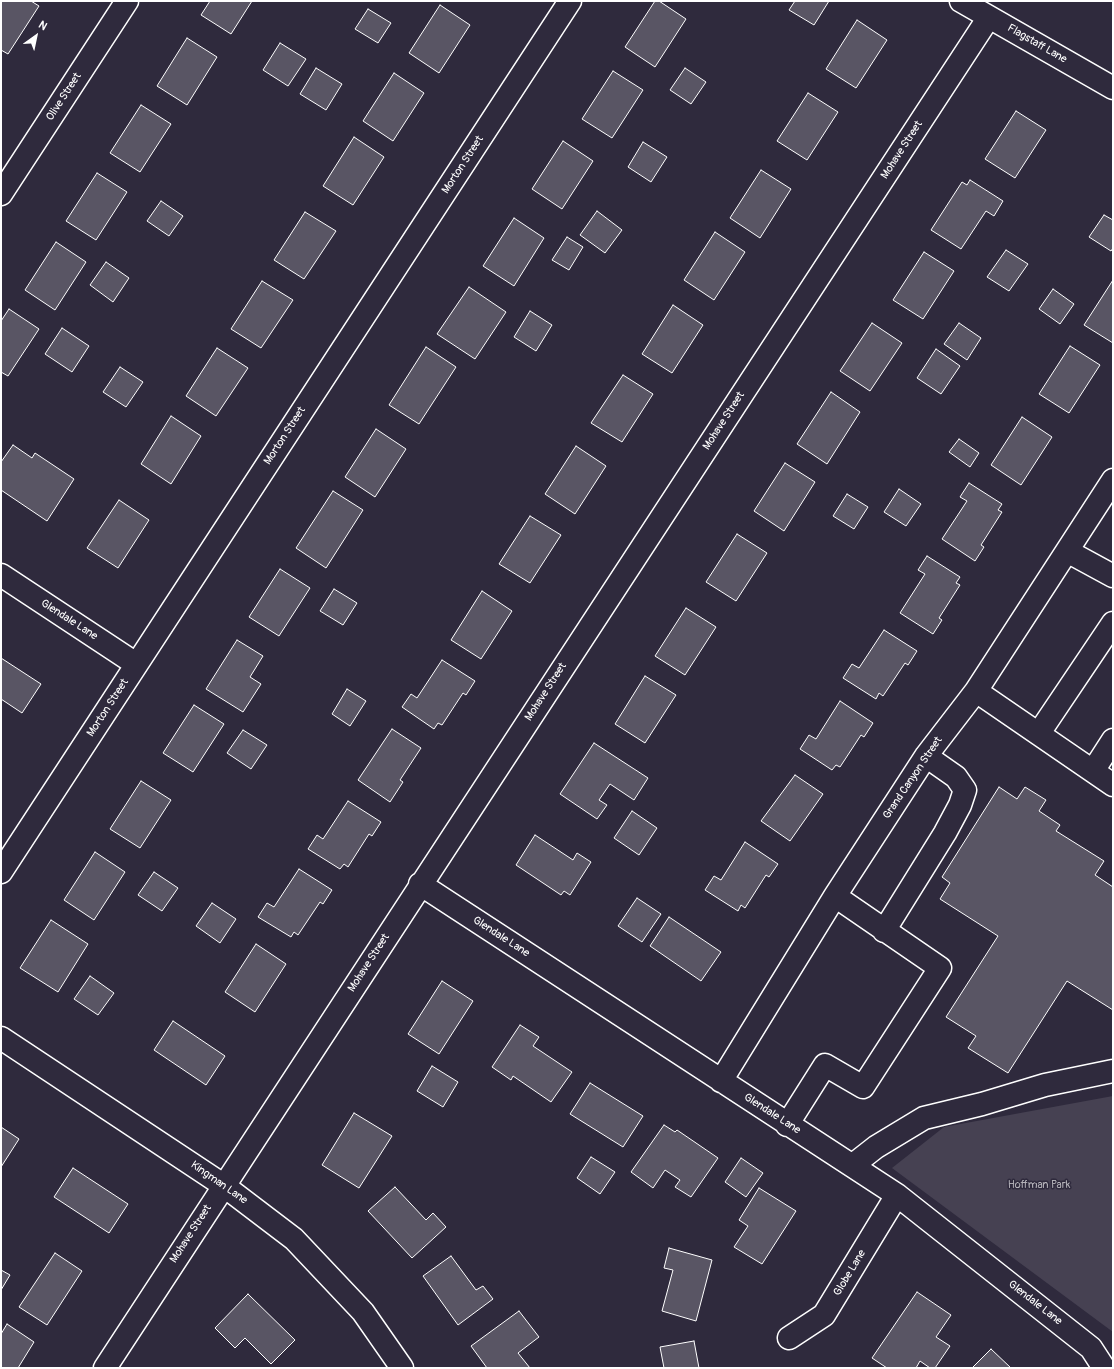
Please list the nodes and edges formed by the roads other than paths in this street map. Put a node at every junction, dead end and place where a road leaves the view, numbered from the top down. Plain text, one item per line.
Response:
1 (127, 1) edge
2 (570, 1) edge
3 (961, 1) edge
4 (989, 17) junction
5 (1113, 88) edge
6 (1, 194) edge
7 (1113, 480) edge
8 (1067, 552) junction
9 (1, 575) edge
10 (1113, 576) edge
11 (1113, 623) edge
12 (136, 664) junction
13 (976, 691) junction
14 (1040, 733) junction
15 (1113, 740) edge
16 (926, 756) junction
17 (1093, 771) junction
18 (1113, 785) edge
19 (1, 872) edge
20 (420, 884) junction
21 (835, 896) junction
22 (884, 930) junction
23 (1, 1038) edge
24 (1113, 1072) edge
25 (721, 1081) junction
26 (787, 1125) junction
27 (853, 1166) junction
28 (223, 1185) junction
29 (897, 1195) junction
30 (789, 1338) dead end
31 (105, 1368) edge
32 (402, 1368) edge
33 (1104, 1368) edge

1 - 6 street, Olive Street
2 - 12 street, Morton Street
3 - 4 street, Flagstaff Lane
4 - 5 street, Flagstaff Lane
4 - 20 street, Mohave Street
7 - 8 street, Grand Canyon Street
8 - 10 street
8 - 13 street, Grand Canyon Street
9 - 12 street, Glendale Lane
11 - 14 street
12 - 19 street, Morton Street
13 - 14 street
13 - 16 street, Grand Canyon Street
14 - 17 street
15 - 17 street
16 - 21 street, Grand Canyon Street
16 - 22 street
17 - 18 street
20 - 25 street, Glendale Lane
20 - 28 street, Mohave Street
21 - 22 street
21 - 25 street, Grand Canyon Street
22 - 26 street
23 - 28 street, Kingman Lane
24 - 27 street
25 - 26 street, Glendale Lane
26 - 27 street, Glendale Lane
27 - 29 street, Glendale Lane
28 - 31 street, Mohave Street
28 - 32 street, Kingman Lane
29 - 30 street, Globe Lane
29 - 33 street, Glendale Lane

